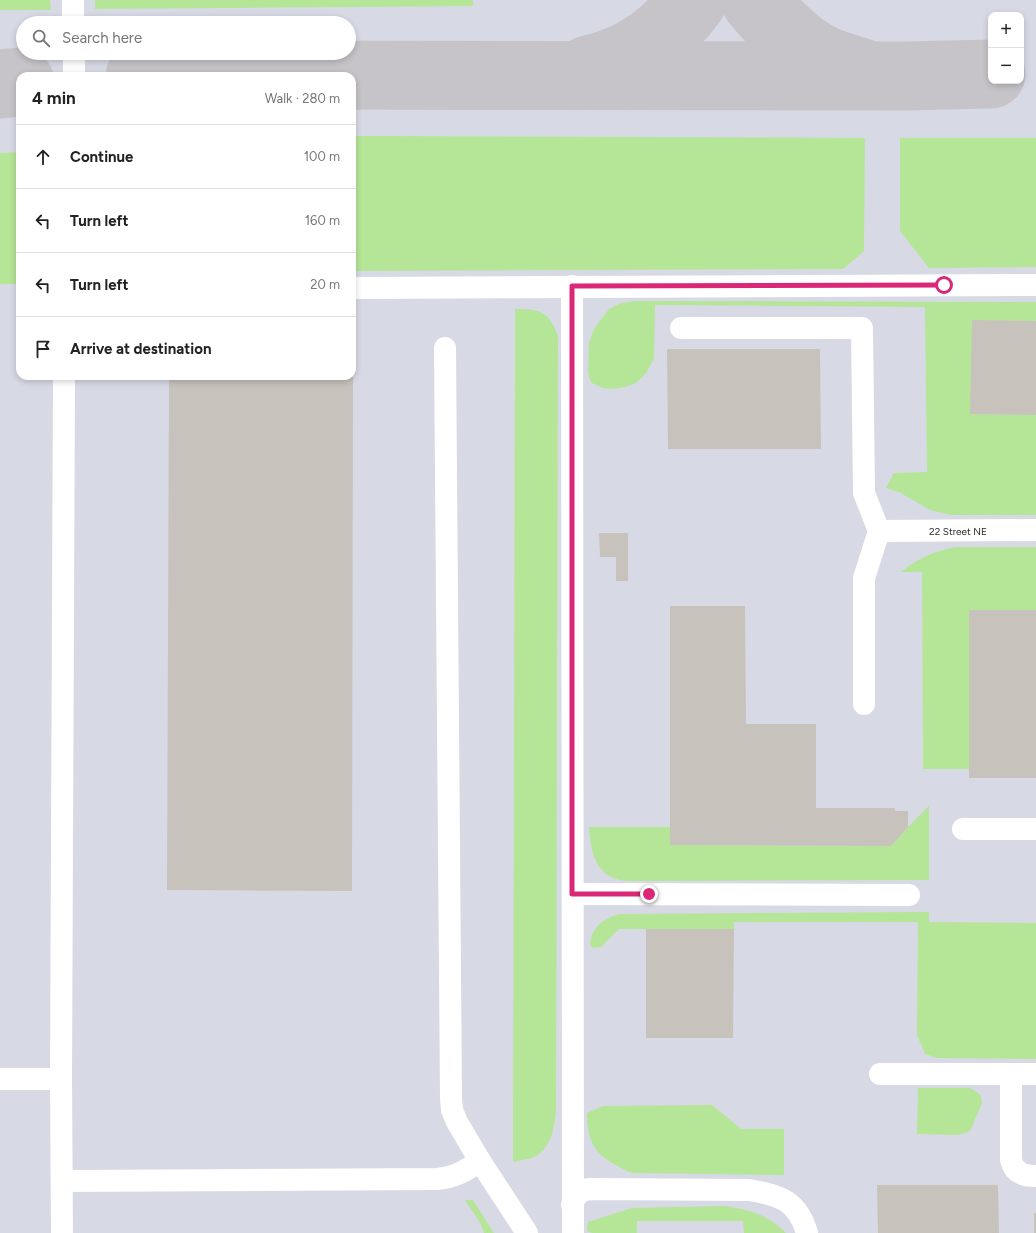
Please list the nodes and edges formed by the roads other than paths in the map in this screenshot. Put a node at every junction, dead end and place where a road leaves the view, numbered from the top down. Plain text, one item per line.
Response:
1 (73, 0) edge
2 (73, 16) edge
3 (74, 60) edge
4 (74, 72) edge
5 (1036, 285) edge
6 (572, 286) junction
7 (356, 288) edge
8 (681, 328) dead end
9 (445, 348) dead end
10 (64, 380) edge
11 (1036, 530) edge
12 (879, 531) junction
13 (864, 704) dead end
14 (963, 829) dead end
15 (1036, 829) edge
16 (572, 894) junction
17 (909, 895) dead end
18 (880, 1074) dead end
19 (1011, 1074) junction
20 (1036, 1074) edge
21 (0, 1079) edge
22 (61, 1080) junction
23 (572, 1140) junction
24 (480, 1161) junction
25 (1036, 1176) edge
26 (62, 1181) junction
27 (618, 1189) junction
28 (572, 1205) junction
29 (62, 1233) edge
30 (527, 1233) edge
31 (573, 1233) edge
32 (807, 1233) edge

1 - 2 street
3 - 4 street
5 - 6 street
6 - 7 street
6 - 16 street
8 - 12 street
9 - 24 street
10 - 22 street
11 - 12 street, 22 Street NE
12 - 13 street
14 - 15 street
16 - 17 street
16 - 23 street
18 - 19 street
19 - 20 street
19 - 25 street
21 - 22 street
22 - 26 street
23 - 27 street
23 - 28 street
24 - 26 street
24 - 30 street
26 - 29 street
27 - 28 street
27 - 32 street
28 - 31 street

